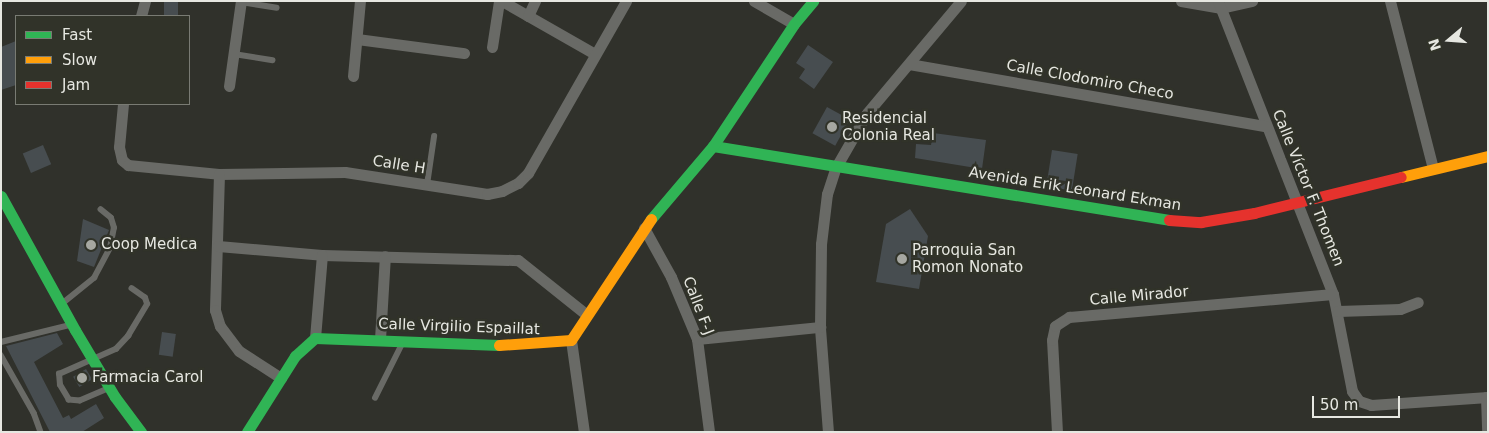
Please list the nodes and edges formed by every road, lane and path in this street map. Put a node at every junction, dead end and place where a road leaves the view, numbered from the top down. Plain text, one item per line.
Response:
1 (146, 1) edge
2 (360, 1) edge
3 (501, 1) edge
4 (535, 1) edge
5 (626, 1) edge
6 (754, 1) edge
7 (813, 1) edge
8 (961, 1) edge
9 (1181, 1) edge
10 (1252, 1) edge
11 (1390, 1) edge
12 (241, 2) edge
13 (1220, 5) edge
14 (276, 8) dead end
15 (141, 15) edge
16 (528, 16) junction
17 (794, 24) junction
18 (357, 39) junction
19 (492, 47) dead end
20 (464, 53) dead end
21 (234, 54) junction
22 (595, 54) junction
23 (273, 60) dead end
24 (909, 64) junction
25 (353, 76) dead end
26 (229, 86) dead end
27 (123, 105) edge
28 (1266, 126) junction
29 (434, 137) dead end
30 (713, 146) junction
31 (1488, 156) edge
32 (836, 167) junction
33 (1433, 168) junction
34 (219, 174) junction
35 (427, 185) junction
36 (1, 196) edge
37 (1298, 202) junction
38 (100, 210) dead end
39 (644, 228) junction
40 (218, 246) junction
41 (322, 255) junction
42 (385, 256) junction
43 (132, 289) dead end
44 (1334, 294) junction
45 (1418, 302) dead end
46 (61, 304) junction
47 (1338, 311) junction
48 (587, 315) junction
49 (72, 324) junction
50 (820, 327) junction
51 (315, 338) junction
52 (380, 339) junction
53 (697, 339) junction
54 (404, 340) junction
55 (571, 340) junction
56 (1, 342) edge
57 (1, 355) edge
58 (94, 360) junction
59 (281, 378) junction
60 (110, 388) junction
61 (1487, 397) edge
62 (375, 398) dead end
63 (41, 432) edge
64 (141, 432) edge
65 (248, 432) edge
66 (584, 432) edge
67 (709, 432) edge
68 (828, 432) edge
69 (1057, 432) edge
70 (1487, 432) edge

1 - 15 street
2 - 18 street
3 - 16 street
3 - 19 street
4 - 16 street
5 - 22 street, Calle H
6 - 17 street
7 - 17 street
8 - 24 street
9 - 13 street
10 - 13 street
11 - 33 street
12 - 14 lane
12 - 21 street
13 - 28 street, Calle Víctor F. Thomen
16 - 22 street
17 - 30 street
18 - 20 street
18 - 25 street
21 - 23 lane
21 - 26 street
22 - 35 street, Calle H
24 - 28 street, Calle Clodomiro Checo
24 - 32 street
27 - 34 street, Calle H
28 - 37 street, Calle Víctor F. Thomen
29 - 35 lane
30 - 32 street, Avenida Erik Leonard Ekman
30 - 39 street
31 - 33 street, Avenida Erik Leonard Ekman
32 - 37 street, Avenida Erik Leonard Ekman
32 - 50 street
33 - 37 street, Avenida Erik Leonard Ekman
34 - 35 street, Calle H
34 - 40 street
36 - 46 street
37 - 44 street, Calle Víctor F. Thomen
38 - 46 lane
39 - 48 street
39 - 53 street, Calle F-J
40 - 41 street
40 - 59 street
41 - 42 street
41 - 51 street
42 - 48 street
42 - 52 street
43 - 58 lane
44 - 47 street, Calle Víctor F. Thomen
44 - 69 street, Calle Mirador
45 - 47 street
46 - 49 street
47 - 61 street, Calle Víctor F. Thomen
48 - 55 street
49 - 56 lane
49 - 58 street
50 - 53 street
50 - 68 street
51 - 52 street, Calle Virgilio Espaillat
51 - 59 street
52 - 54 street, Calle Virgilio Espaillat
53 - 67 street, Calle F-J
54 - 55 street, Calle Virgilio Espaillat
54 - 62 lane
55 - 66 street
57 - 63 lane
58 - 60 street
58 - 60 lane
59 - 65 street
60 - 64 street
61 - 70 street

